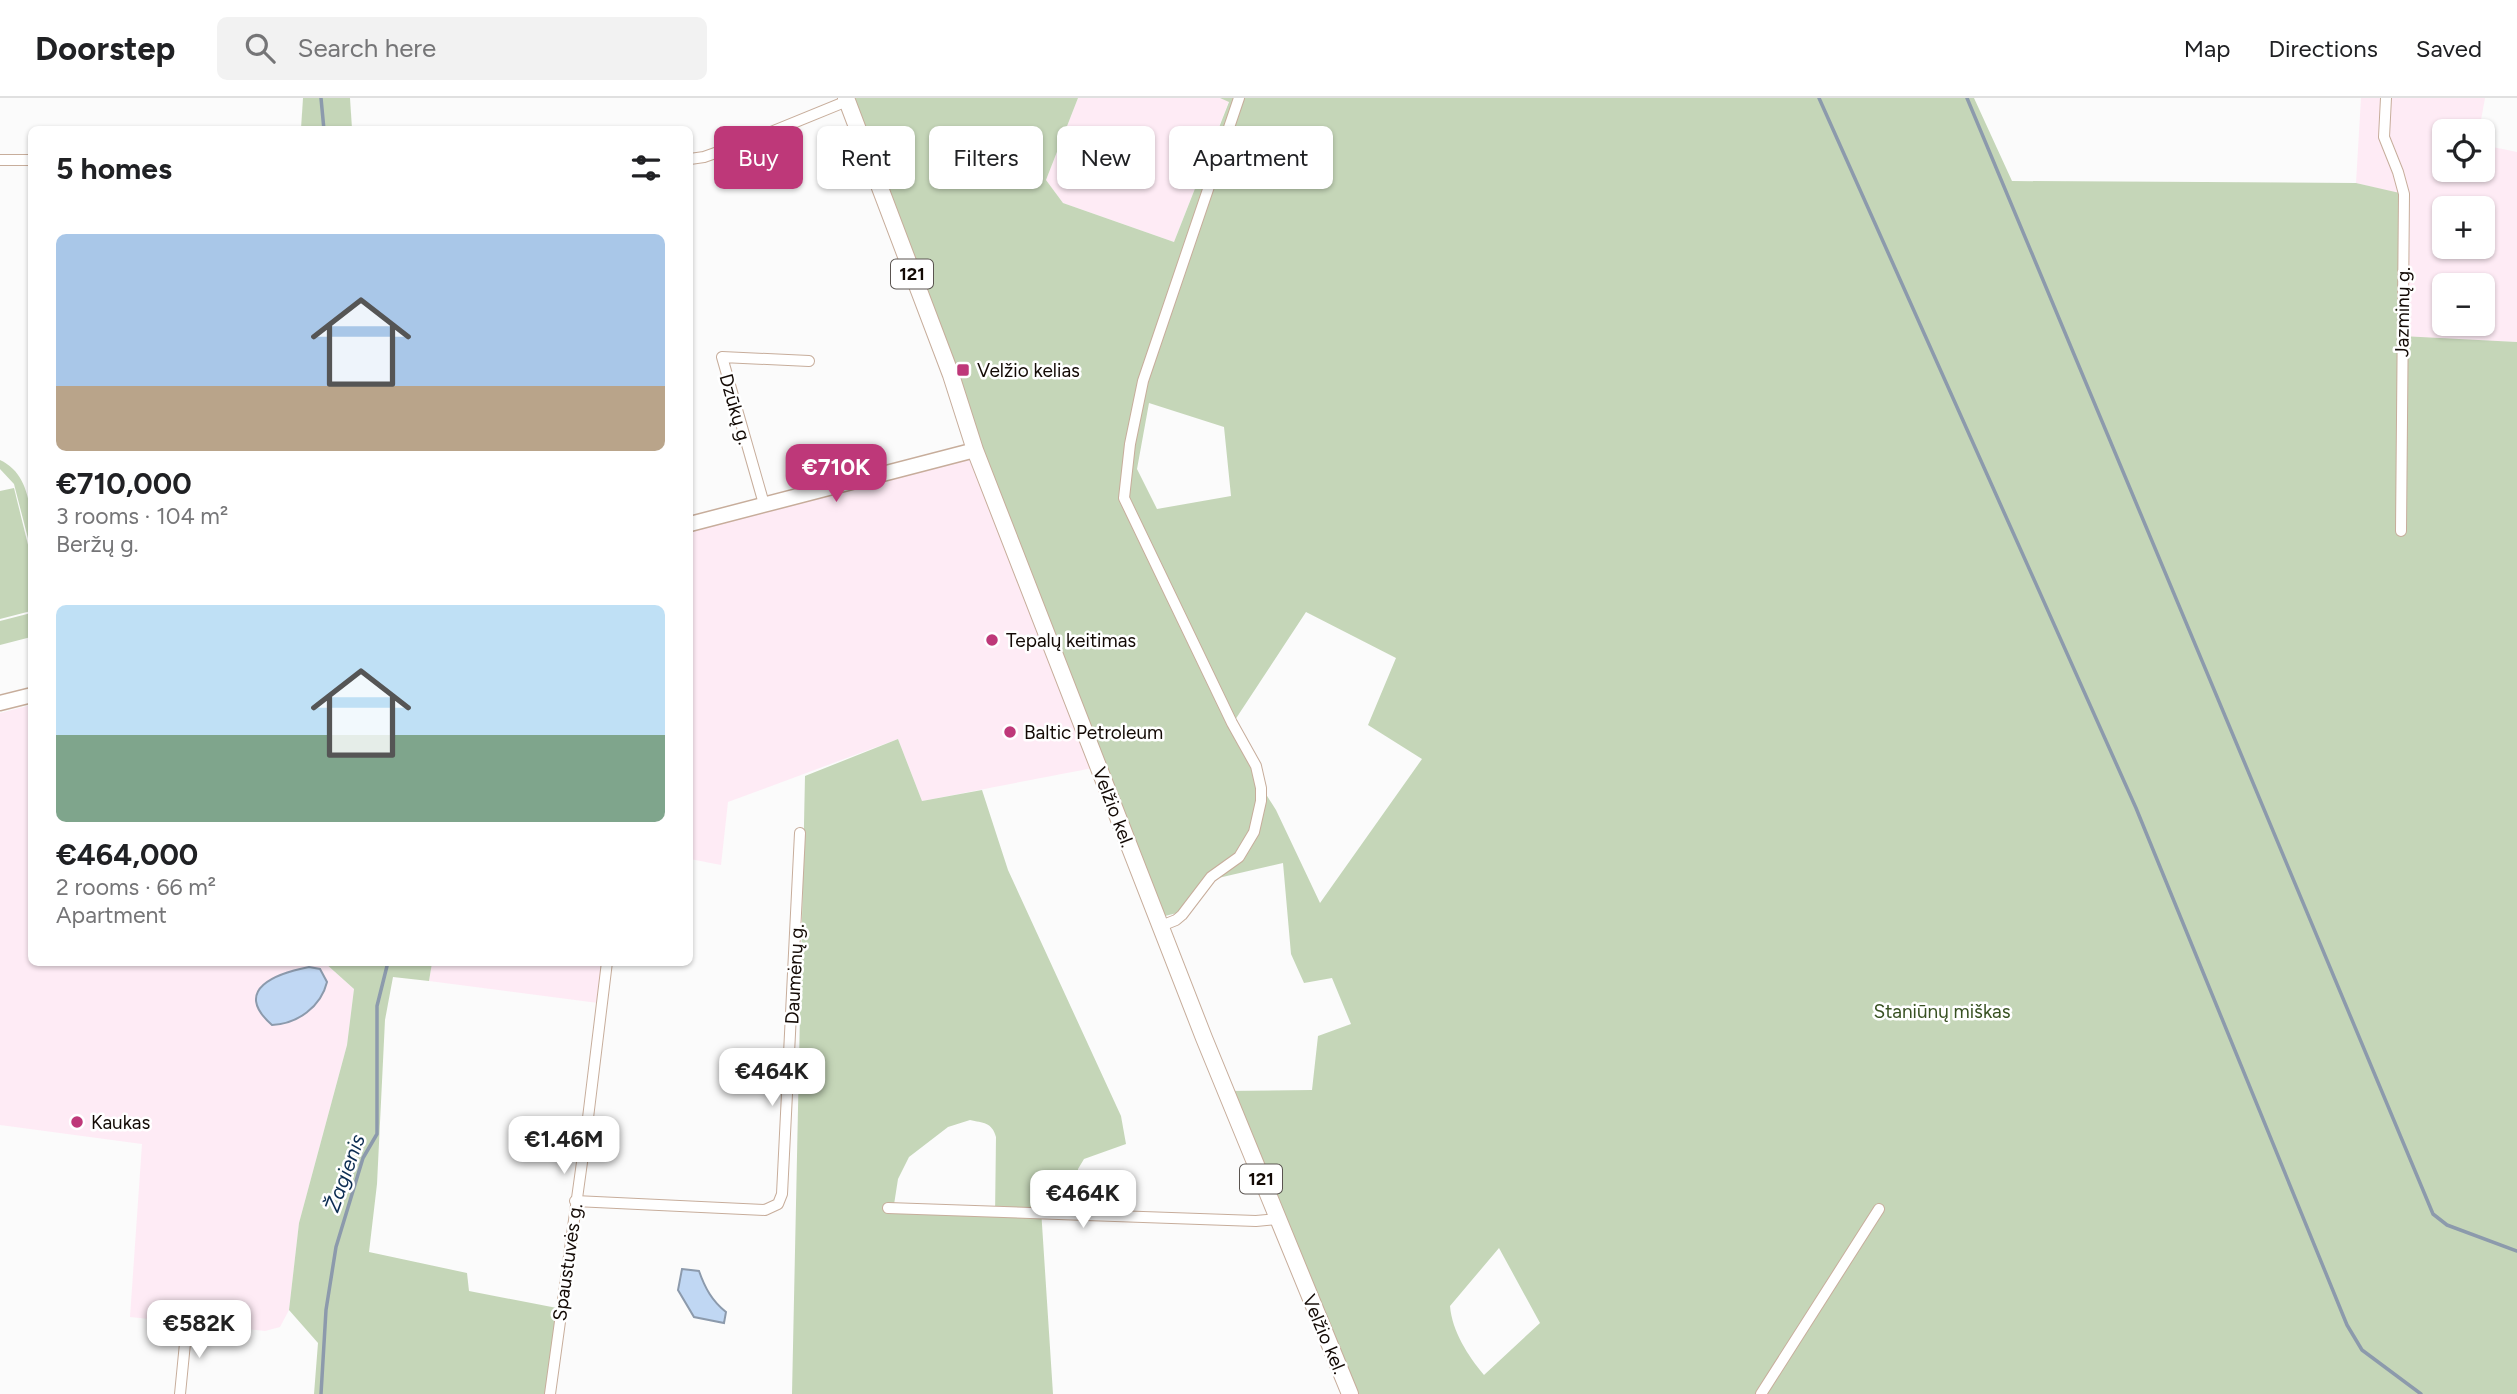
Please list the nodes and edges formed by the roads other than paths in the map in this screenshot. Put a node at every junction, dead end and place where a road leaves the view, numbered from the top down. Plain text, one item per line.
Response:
1 (1239, 98) edge
2 (2386, 98) edge
3 (846, 100) edge
4 (693, 159) edge
5 (0, 160) edge
6 (28, 160) edge
7 (809, 361) dead end
8 (975, 450) junction
9 (764, 504) junction
10 (693, 523) edge
11 (2402, 531) dead end
12 (28, 696) edge
13 (0, 702) edge
14 (800, 833) dead end
15 (1161, 926) junction
16 (607, 966) edge
17 (575, 1201) junction
18 (888, 1208) dead end
19 (1879, 1209) dead end
20 (1277, 1219) junction
21 (187, 1323) dead end
22 (180, 1394) edge
23 (550, 1394) edge
24 (1350, 1394) edge
25 (1761, 1394) edge

1 - 15 street
2 - 11 street, Jazminų g.
3 - 4 street
3 - 8 main road, Velžio kel. / 121
5 - 6 street
7 - 9 street, Dzūkų g.
8 - 9 main road
8 - 15 main road, Velžio kel. / 121
9 - 10 main road
12 - 13 main road
14 - 17 street, Daumėnų g.
15 - 20 main road, Velžio kel. / 121
16 - 17 street, Spaustuvės g.
17 - 23 street, Spaustuvės g.
18 - 20 street
19 - 25 street
20 - 24 main road, Velžio kel. / 121
21 - 22 street

